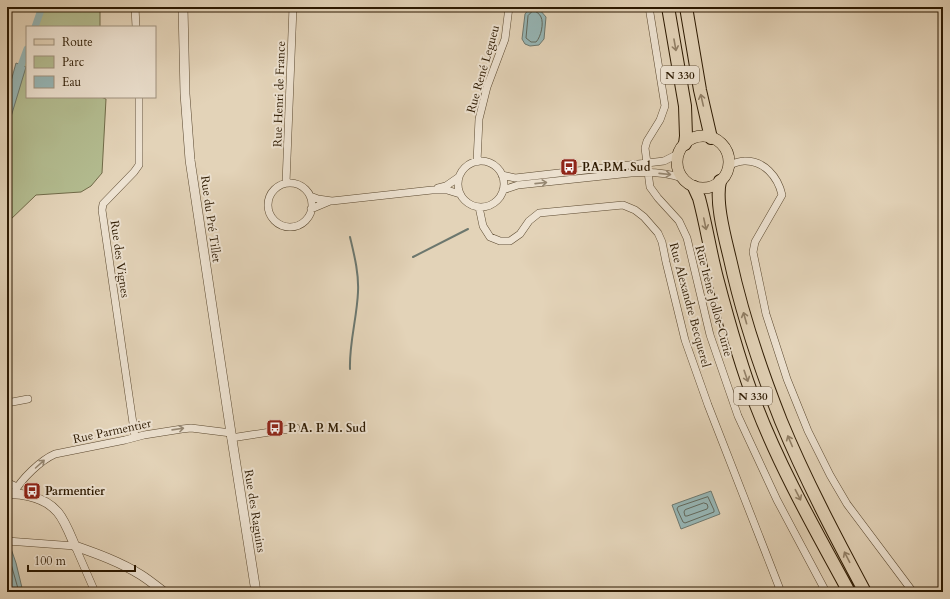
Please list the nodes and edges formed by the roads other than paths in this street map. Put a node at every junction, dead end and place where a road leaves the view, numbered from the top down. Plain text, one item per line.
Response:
1 (135, 7) edge
2 (184, 7) edge
3 (293, 7) edge
4 (509, 7) edge
5 (650, 7) edge
6 (668, 7) edge
7 (686, 7) edge
8 (136, 26) edge
9 (139, 98) edge
10 (711, 138) junction
11 (685, 144) junction
12 (678, 154) junction
13 (477, 162) junction
14 (647, 164) junction
15 (729, 165) junction
16 (648, 172) junction
17 (502, 175) junction
18 (459, 177) junction
19 (682, 178) junction
20 (720, 181) junction
21 (286, 183) junction
22 (694, 187) junction
23 (432, 190) junction
24 (503, 190) junction
25 (460, 194) junction
26 (310, 196) junction
27 (332, 200) junction
28 (479, 207) junction
29 (311, 209) junction
30 (28, 399) dead end
31 (7, 404) edge
32 (296, 428) dead end
33 (231, 435) junction
34 (135, 437) junction
35 (7, 481) edge
36 (12, 491) edge
37 (7, 541) edge
38 (75, 546) junction
39 (95, 592) edge
40 (164, 592) edge
41 (256, 592) edge
42 (781, 592) edge
43 (826, 592) edge
44 (849, 592) edge
45 (865, 592) edge
46 (913, 592) edge

1 - 8 street
2 - 33 street, Rue du Pré Tillet
3 - 21 street, Rue Henri de France
4 - 13 street, Rue René Legueu
5 - 14 street
6 -> 11 highway, N 330
10 -> 7 highway, N 330
9 - 34 street, Rue des Vignes
10 - 11 main road
10 - 15 main road
11 - 12 main road
12 - 14 street
12 - 19 main road
13 - 17 street
13 - 18 street
14 - 17 street
15 - 20 main road, N 330
15 - 46 street
16 -> 19 street
24 -> 16 street
16 - 43 street, Rue Irène Jollot-Curie
17 - 24 street
18 - 23 street
18 - 25 street
19 - 22 main road
20 - 22 main road
45 -> 20 highway, N 330
21 - 26 street
21 - 29 street
22 -> 44 highway, N 330
23 - 25 street
23 - 27 street
24 - 28 street
25 - 28 street
26 - 27 street
26 - 29 street
27 - 29 street
28 - 42 street, Rue Alexandre Becquerel
30 - 31 street
32 - 33 street, Rue Parmentier
34 -> 33 street, Rue Parmentier
33 - 41 street, Rue des Raguins
36 -> 34 street, Rue Parmentier
35 - 36 street
36 - 38 street
37 - 38 street
38 - 39 street
38 - 40 street

